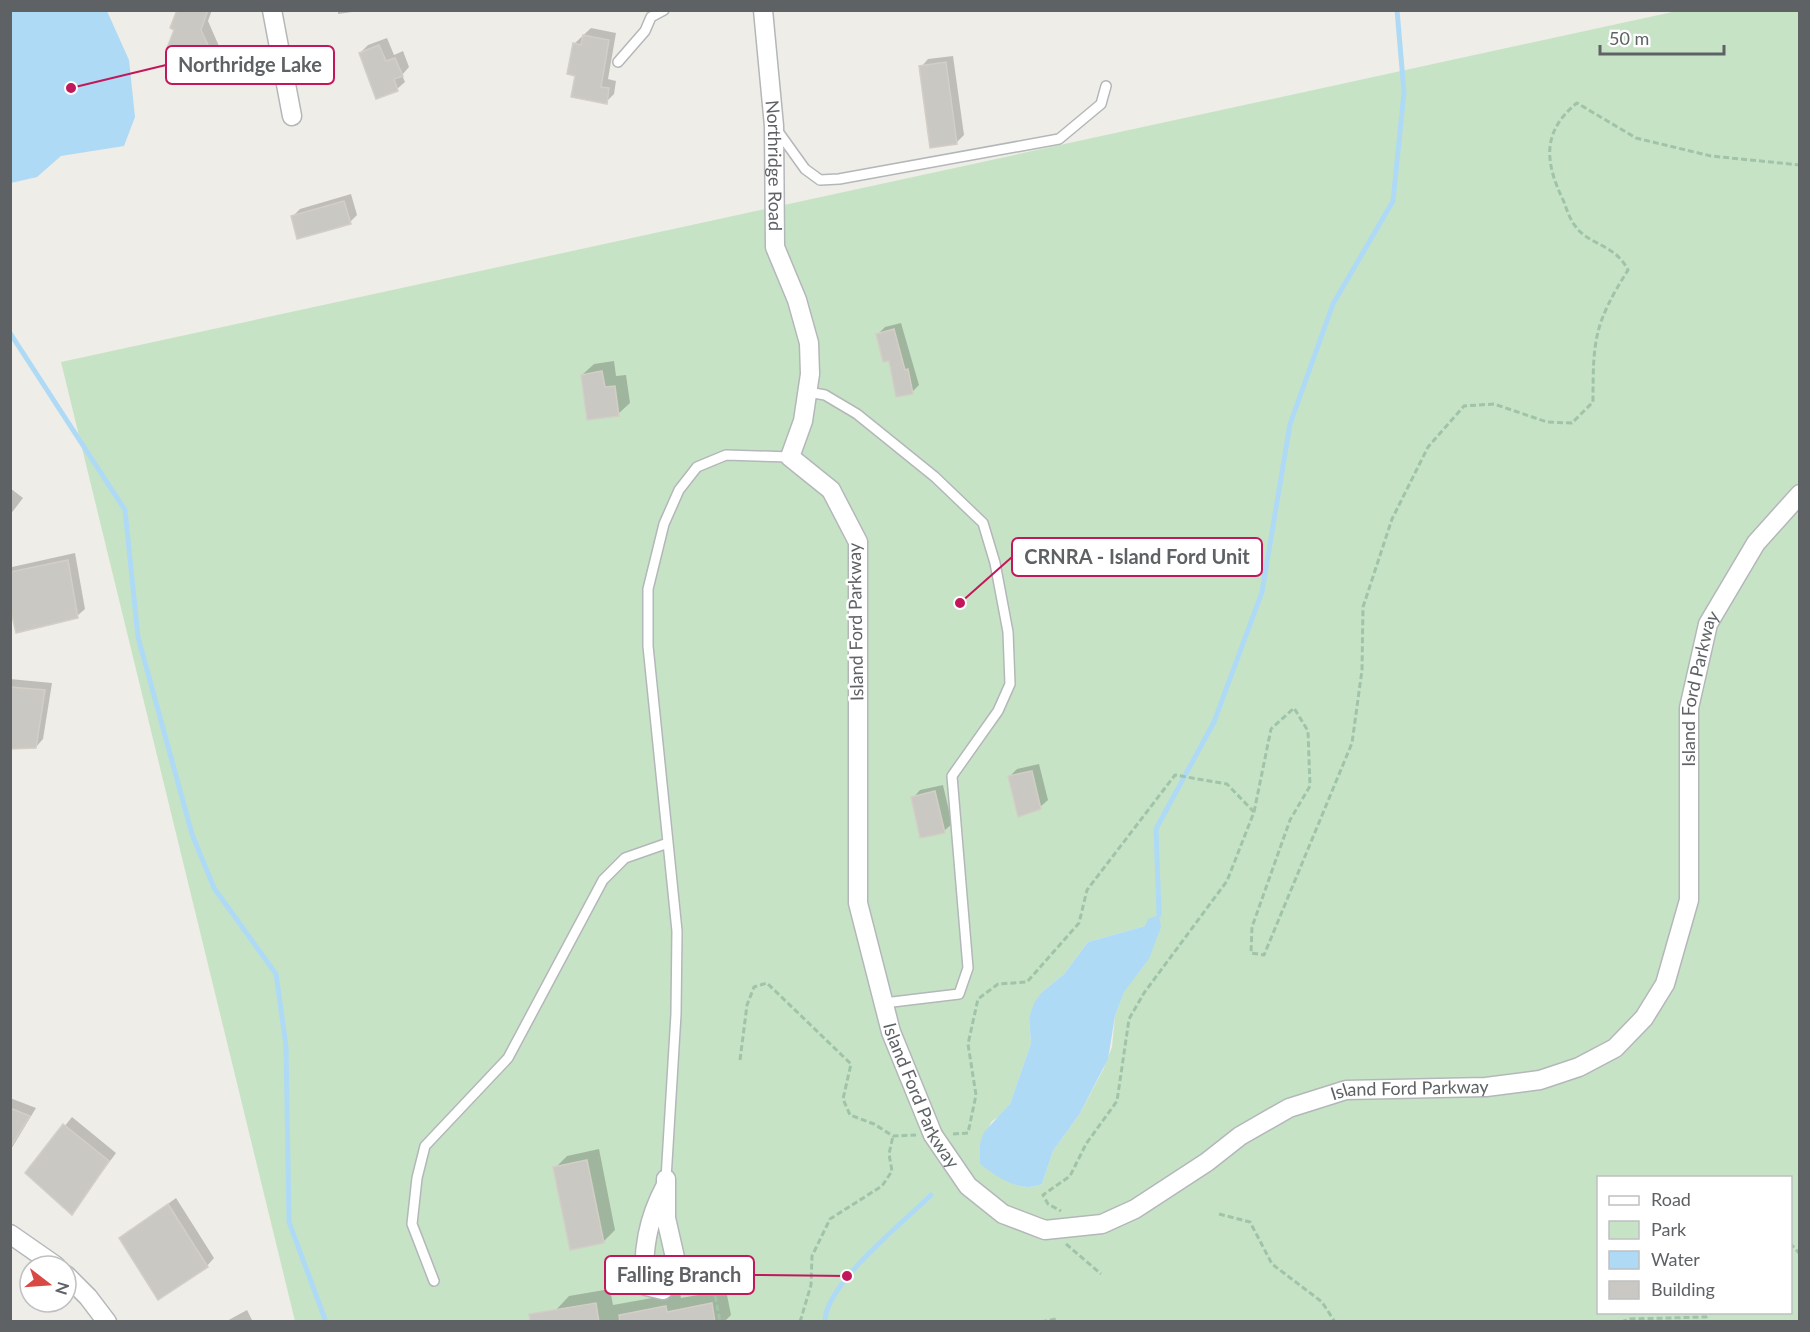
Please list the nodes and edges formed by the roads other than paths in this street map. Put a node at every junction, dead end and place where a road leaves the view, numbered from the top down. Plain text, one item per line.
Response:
1 (272, 10) edge
2 (664, 10) edge
3 (763, 10) edge
4 (618, 62) dead end
5 (1106, 86) dead end
6 (292, 116) dead end
7 (774, 126) junction
8 (807, 392) junction
9 (790, 457) junction
10 (1800, 494) edge
11 (668, 843) junction
12 (884, 1003) junction
13 (666, 1183) junction
14 (10, 1234) edge
15 (39, 1254) edge
16 (434, 1281) dead end
17 (78, 1287) edge
18 (107, 1322) edge

1 - 6 street
2 - 4 lane
3 - 7 street, Northridge Road
5 - 7 lane
7 - 8 street, Northridge Road
8 - 9 street, Northridge Road
8 - 12 lane
9 - 11 lane
9 - 12 street, Island Ford Parkway
10 - 12 street, Island Ford Parkway
11 - 13 lane
11 - 16 lane
13 - 13 street
14 - 15 street
17 - 18 street

